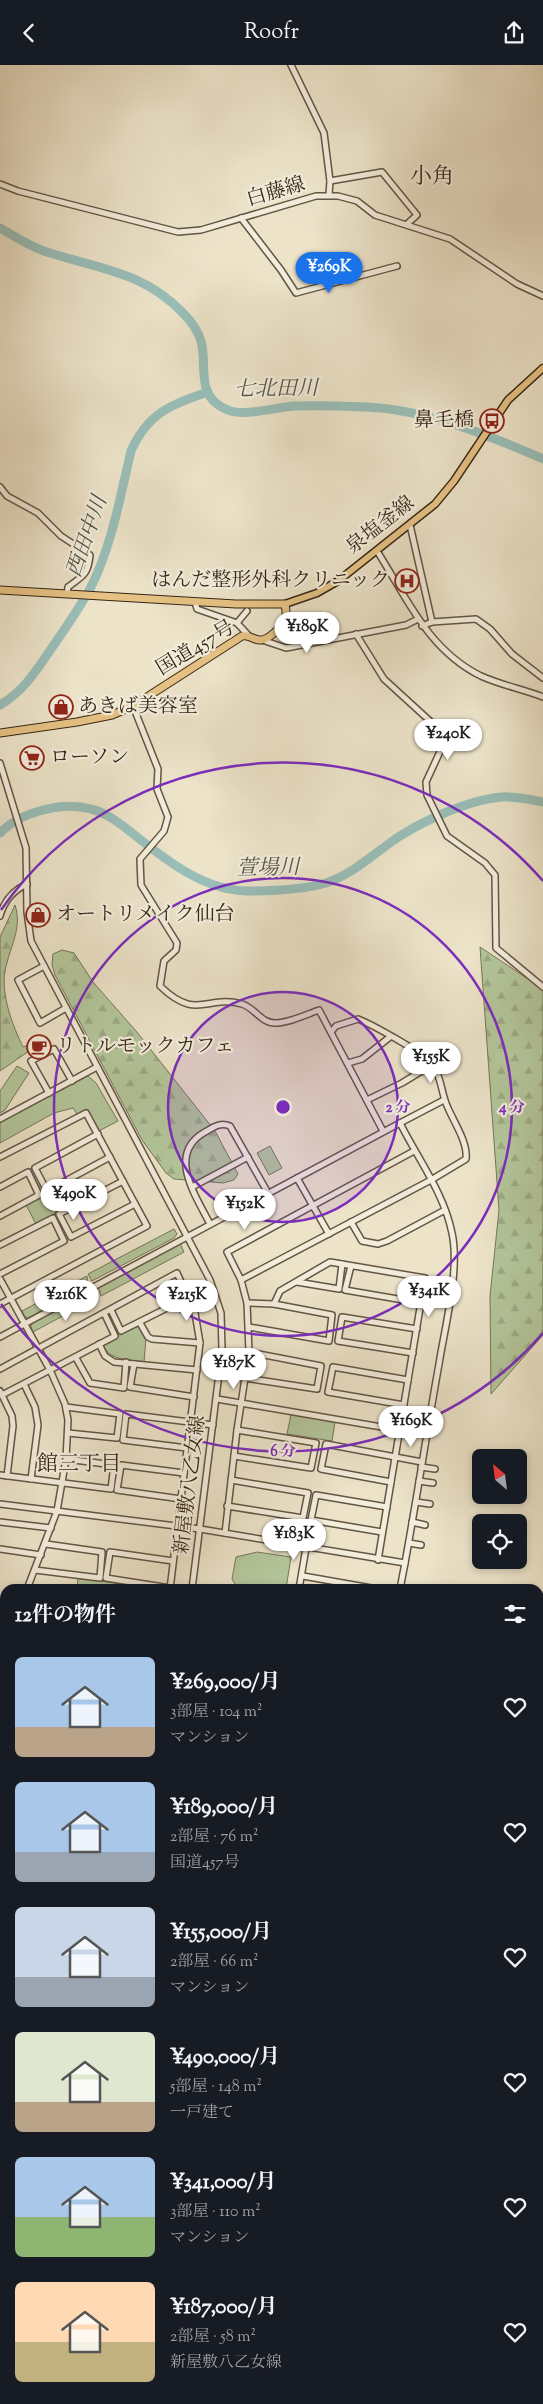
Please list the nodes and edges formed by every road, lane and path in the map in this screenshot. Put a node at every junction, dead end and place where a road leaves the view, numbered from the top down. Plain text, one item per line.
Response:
1 (291, 65) edge
2 (330, 181) junction
3 (0, 184) edge
4 (329, 195) junction
5 (241, 218) junction
6 (407, 224) junction
7 (396, 266) dead end
8 (543, 296) edge
9 (543, 368) edge
10 (0, 487) edge
11 (410, 525) junction
12 (377, 551) junction
13 (0, 591) edge
14 (67, 594) junction
15 (195, 602) junction
16 (285, 604) junction
17 (247, 611) dead end
18 (418, 619) junction
19 (432, 622) junction
20 (237, 623) junction
21 (422, 626) junction
22 (356, 634) junction
23 (249, 635) junction
24 (262, 640) junction
25 (543, 678) edge
26 (543, 697) edge
27 (133, 706) junction
28 (0, 733) edge
29 (0, 763) edge
30 (27, 884) junction
31 (0, 916) edge
32 (44, 966) junction
33 (543, 987) edge
34 (66, 1008) junction
35 (331, 1032) junction
36 (390, 1037) junction
37 (348, 1063) junction
38 (433, 1064) junction
39 (97, 1067) junction
40 (72, 1081) junction
41 (49, 1093) junction
42 (367, 1100) junction
43 (444, 1100) junction
44 (0, 1119) edge
45 (400, 1123) junction
46 (383, 1131) junction
47 (98, 1135) junction
48 (414, 1151) junction
49 (0, 1157) edge
50 (110, 1157) junction
51 (248, 1157) junction
52 (297, 1178) junction
53 (431, 1180) junction
54 (123, 1181) junction
55 (0, 1187) edge
56 (192, 1187) junction
57 (268, 1193) junction
58 (135, 1204) junction
59 (314, 1206) junction
60 (445, 1210) junction
61 (0, 1215) edge
62 (351, 1223) junction
63 (210, 1224) junction
64 (328, 1234) junction
65 (187, 1236) junction
66 (0, 1245) edge
67 (342, 1264) junction
68 (351, 1266) junction
69 (0, 1273) edge
70 (0, 1279) edge
71 (241, 1280) junction
72 (296, 1281) junction
73 (189, 1297) junction
74 (10, 1298) junction
75 (247, 1303) junction
76 (421, 1303) junction
77 (0, 1304) edge
78 (274, 1304) junction
79 (111, 1310) junction
80 (104, 1313) junction
81 (140, 1323) junction
82 (25, 1324) junction
83 (249, 1327) junction
84 (417, 1329) junction
85 (0, 1337) edge
86 (200, 1343) junction
87 (99, 1345) junction
88 (38, 1348) junction
89 (249, 1353) junction
90 (413, 1353) junction
91 (76, 1358) junction
92 (126, 1362) junction
93 (134, 1364) junction
94 (0, 1369) edge
95 (50, 1370) junction
96 (197, 1370) junction
97 (245, 1378) junction
98 (408, 1379) junction
99 (24, 1384) junction
100 (1, 1393) edge
101 (194, 1397) junction
102 (217, 1399) junction
103 (242, 1403) junction
104 (404, 1405) junction
105 (66, 1407) junction
106 (191, 1421) junction
107 (213, 1425) junction
108 (237, 1430) junction
109 (400, 1430) junction
110 (68, 1433) junction
111 (187, 1449) junction
112 (234, 1456) junction
113 (396, 1456) junction
114 (66, 1459) junction
115 (422, 1464) junction
116 (435, 1469) dead end
117 (184, 1473) junction
118 (0, 1475) edge
119 (7, 1476) junction
120 (31, 1479) junction
121 (231, 1480) junction
122 (419, 1481) junction
123 (391, 1482) junction
124 (433, 1483) dead end
125 (62, 1484) junction
126 (181, 1499) junction
127 (416, 1501) junction
128 (0, 1504) edge
129 (430, 1504) dead end
130 (227, 1506) junction
131 (387, 1507) junction
132 (57, 1511) junction
133 (0, 1522) edge
134 (412, 1522) junction
135 (425, 1525) dead end
136 (178, 1527) junction
137 (51, 1528) junction
138 (200, 1529) junction
139 (382, 1532) junction
140 (225, 1533) junction
141 (46, 1543) junction
142 (409, 1543) junction
143 (421, 1545) dead end
144 (306, 1548) junction
145 (0, 1549) edge
146 (41, 1555) junction
147 (378, 1560) junction
148 (172, 1561) junction
149 (405, 1563) junction
150 (35, 1570) junction
151 (302, 1576) junction
152 (29, 1584) edge
153 (144, 1584) edge
154 (170, 1584) edge
155 (193, 1584) edge
156 (300, 1584) edge
157 (339, 1584) edge
158 (401, 1584) edge

1 - 2 street
2 - 4 street
2 - 6 street
3 - 5 street, 白藤線
4 - 5 street, 白藤線
4 - 6 street, 白藤線
5 - 7 street
6 - 8 street, 白藤線
9 - 11 main road, 泉塩釜線
10 - 14 street
11 - 12 main road, 泉塩釜線
11 - 19 street
12 - 16 main road, 泉塩釜線
12 - 18 street
13 - 14 highway, 国道457号
14 - 15 highway, 国道457号
15 - 16 highway, 国道457号
15 - 20 street
16 - 24 highway, 国道457号
17 - 20 street
18 - 21 street
18 - 22 street
19 - 21 street
19 - 25 street
20 - 23 street
21 - 26 street
22 - 24 street
22 - 33 street
23 - 24 highway, 国道457号
23 - 27 highway, 国道457号
27 - 28 highway, 国道457号
27 - 35 street
29 - 30 street, 新屋敷八乙女線
30 - 31 street
30 - 32 street, 新屋敷八乙女線
32 - 34 street, 新屋敷八乙女線
32 - 34 street
34 - 39 street, 新屋敷八乙女線
35 - 36 street
35 - 37 street
36 - 37 street
36 - 38 street
37 - 42 street
38 - 42 street
38 - 43 street
39 - 40 street
39 - 65 street, 新屋敷八乙女線
40 - 41 street
40 - 41 street
41 - 44 street
42 - 46 street
43 - 45 street
43 - 53 street
45 - 46 street
45 - 48 street
46 - 52 street
47 - 49 street
47 - 50 street
47 - 50 street
48 - 53 street
48 - 59 street
50 - 54 street
51 - 56 street
51 - 56 street
51 - 57 street
52 - 57 street
52 - 59 street
53 - 60 street
53 - 62 street
54 - 58 street
54 - 58 street
55 - 61 street
56 - 63 street
57 - 63 street
58 - 74 street
59 - 64 street
59 - 71 street
60 - 62 street
60 - 115 street
62 - 64 street
63 - 65 street
64 - 71 street
65 - 82 street
65 - 102 street, 新屋敷八乙女線
66 - 69 street
67 - 68 street
67 - 72 street
67 - 72 street
68 - 76 street
68 - 76 street
70 - 74 street
71 - 75 street
72 - 78 street
73 - 79 street
73 - 81 street
73 - 86 street
74 - 77 street
74 - 82 street
75 - 78 street
75 - 83 street
76 - 84 street
78 - 83 street
79 - 80 street
79 - 81 street
80 - 87 street
80 - 88 street
81 - 86 street
82 - 85 street
82 - 88 street
83 - 89 street
84 - 90 street
84 - 90 street
86 - 96 street
87 - 91 street
87 - 92 street
88 - 94 street
88 - 95 street
89 - 97 street
89 - 97 street
90 - 98 street
91 - 92 street
91 - 95 street
92 - 93 street
93 - 96 street
93 - 101 street
95 - 99 street
95 - 105 street
96 - 101 street
97 - 103 street
98 - 104 street
98 - 104 street
99 - 100 street
99 - 120 street
100 - 119 street
101 - 106 street
102 - 103 street
102 - 107 street, 新屋敷八乙女線
103 - 108 street
103 - 109 street
104 - 109 street
105 - 110 street
105 - 110 street
106 - 107 street
106 - 111 street
106 - 111 street
107 - 138 street, 新屋敷八乙女線
108 - 112 street
108 - 112 street
109 - 113 street
110 - 114 street
111 - 117 street
112 - 121 street
113 - 115 street
113 - 123 street
113 - 123 street
114 - 125 street
114 - 125 street
115 - 116 street
115 - 122 street
117 - 126 street
117 - 126 street
118 - 119 street
119 - 120 street
120 - 125 street
121 - 130 street
121 - 130 street
122 - 124 street
122 - 127 street
123 - 131 street
125 - 132 street
126 - 136 street
127 - 129 street
127 - 134 street
128 - 132 street
130 - 140 street
131 - 139 street
131 - 139 street
132 - 136 street
132 - 137 street
133 - 137 street
134 - 135 street
134 - 142 street
136 - 138 street
136 - 148 street
137 - 141 street
138 - 140 street
138 - 155 street, 新屋敷八乙女線
139 - 147 street
140 - 144 street
141 - 146 street
141 - 150 street
142 - 143 street
142 - 149 street
144 - 147 street
144 - 151 street
145 - 146 street
146 - 150 street
147 - 149 street
148 - 153 street
148 - 154 street
149 - 158 street
150 - 152 street
151 - 156 street
151 - 157 street

